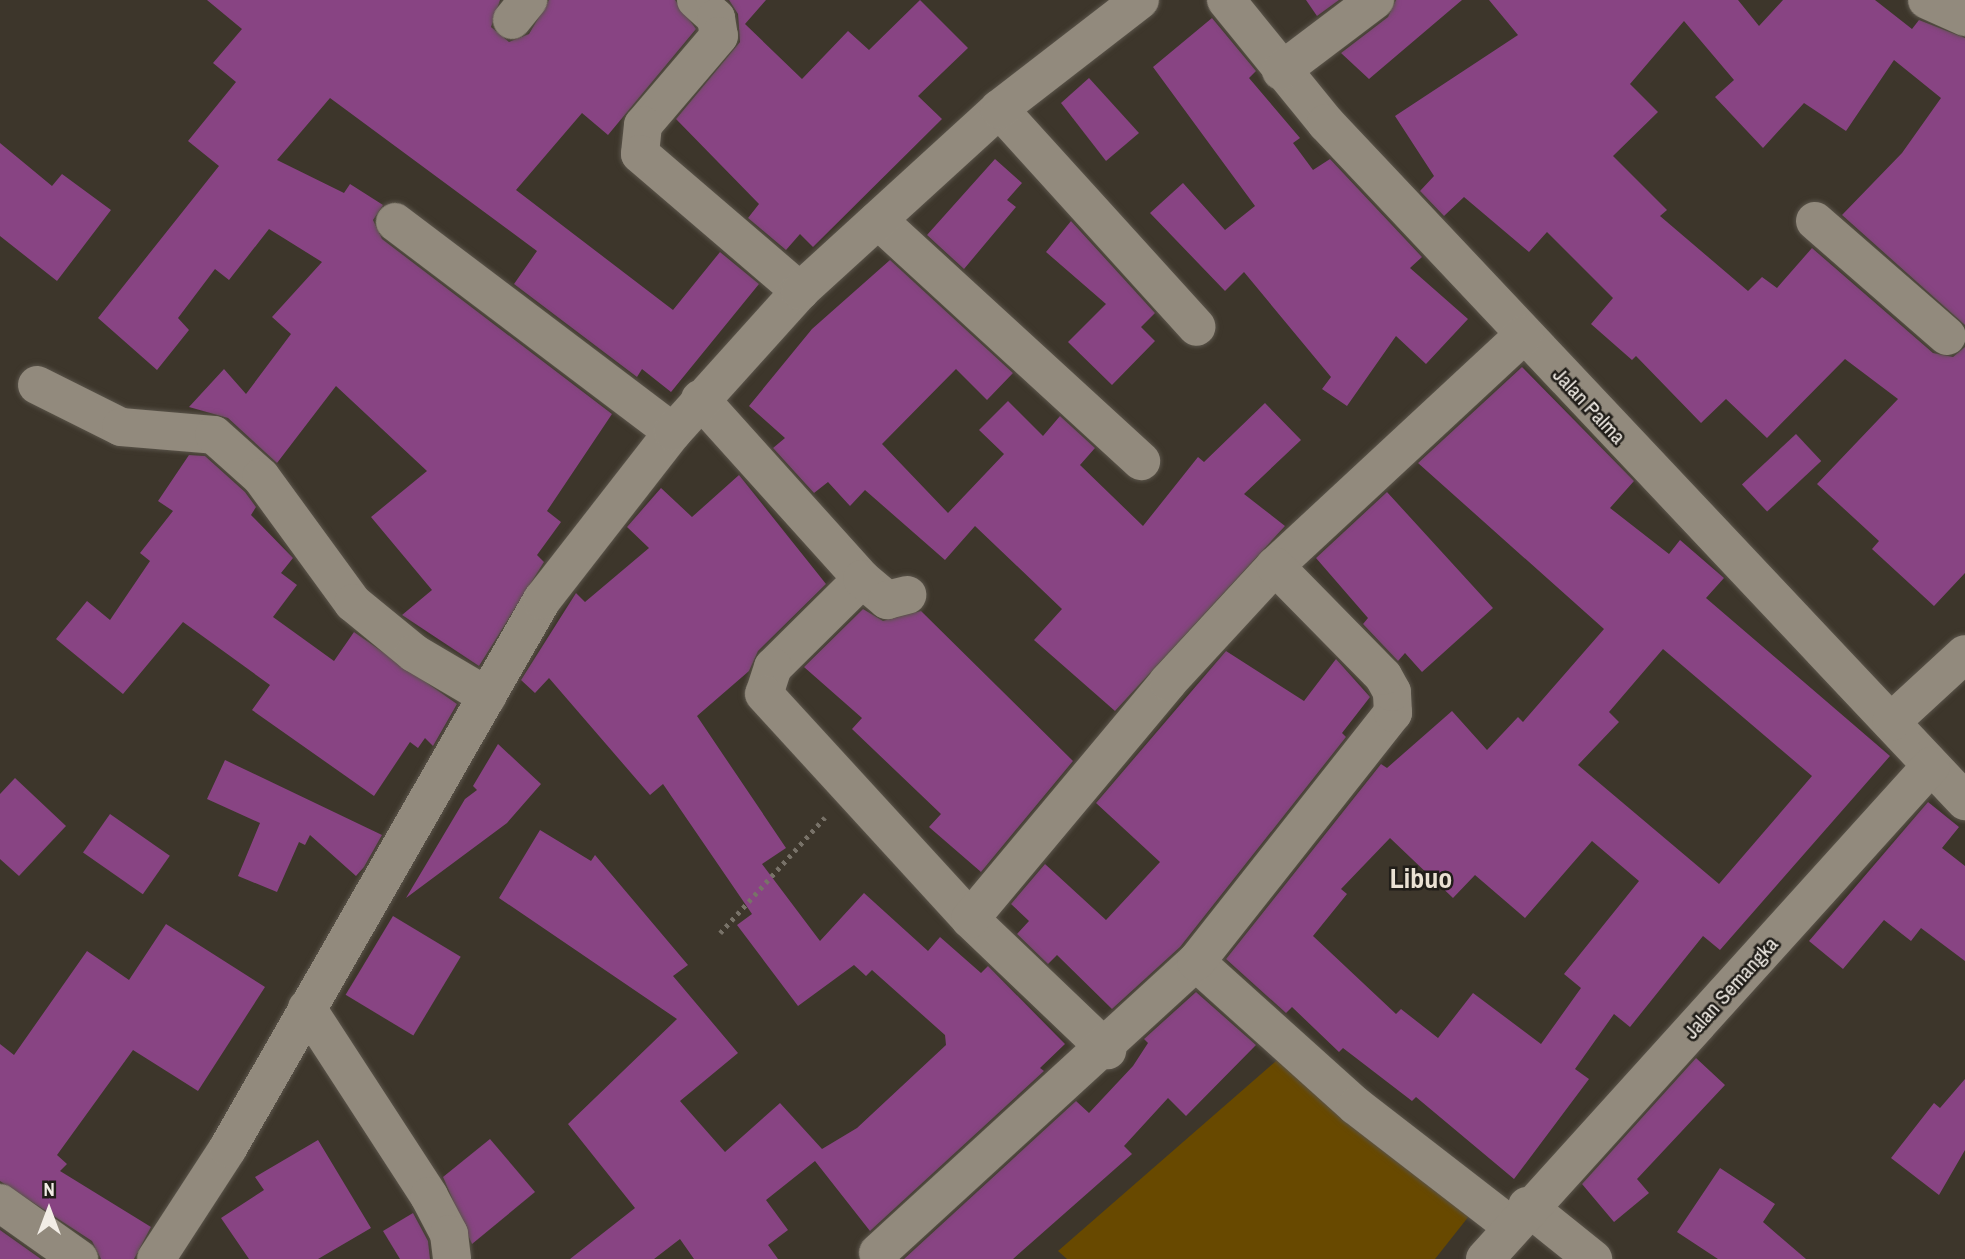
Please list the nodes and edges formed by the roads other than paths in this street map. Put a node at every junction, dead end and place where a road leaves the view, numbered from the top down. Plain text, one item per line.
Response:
1 (696, 0) edge
2 (1140, 0) edge
3 (1226, 0) edge
4 (1375, 0) edge
5 (1927, 0) edge
6 (1965, 17) edge
7 (1281, 71) junction
8 (999, 109) junction
9 (878, 220) junction
10 (1815, 221) dead end
11 (395, 222) dead end
12 (800, 291) junction
13 (1197, 327) dead end
14 (1949, 334) edge
15 (1524, 335) junction
16 (37, 385) dead end
17 (700, 399) junction
18 (673, 432) junction
19 (1141, 461) dead end
20 (1275, 566) junction
21 (862, 579) junction
22 (907, 595) dead end
23 (1965, 654) edge
24 (486, 696) junction
25 (1891, 722) junction
26 (1931, 765) junction
27 (1965, 801) edge
28 (970, 919) junction
29 (1196, 962) junction
30 (307, 1008) junction
31 (1107, 1050) junction
32 (0, 1203) edge
33 (1519, 1216) junction
34 (878, 1253) dead end
35 (79, 1259) edge
36 (156, 1259) edge
37 (452, 1259) edge
38 (1485, 1259) edge
39 (1593, 1259) edge

1 - 12 street
2 - 8 street
3 - 7 street, Jalan Palma
4 - 7 street
5 - 6 street
7 - 15 street, Jalan Palma
8 - 9 street
8 - 13 street
9 - 12 street
9 - 19 street
10 - 14 street
11 - 18 street
12 - 17 street
15 - 20 street
15 - 25 street, Jalan Palma
16 - 24 street
17 - 18 street
17 - 21 street
18 - 24 street
20 - 28 street
20 - 29 street
21 - 22 street
21 - 28 street
23 - 25 street
24 - 30 street
25 - 26 street, Jalan Palma
26 - 27 street, Jalan Palma
26 - 33 street, Jalan Semangka
28 - 31 street
29 - 31 street
29 - 33 street
30 - 36 street
30 - 37 street
31 - 34 street
32 - 35 street
33 - 38 street, Jalan Semangka
33 - 39 street

